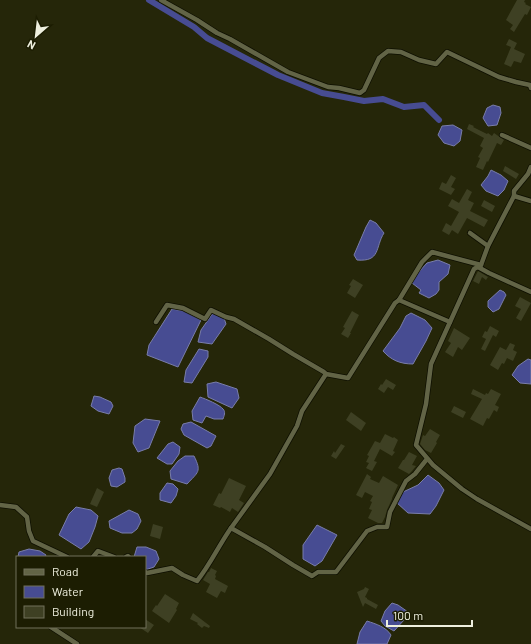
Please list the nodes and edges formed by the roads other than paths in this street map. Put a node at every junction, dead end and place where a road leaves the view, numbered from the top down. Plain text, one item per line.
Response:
1 (161, 0) edge
2 (531, 85) edge
3 (502, 135) dead end
4 (531, 148) edge
5 (531, 167) edge
6 (514, 196) junction
7 (531, 201) edge
8 (470, 233) dead end
9 (488, 246) junction
10 (480, 266) junction
11 (531, 292) edge
12 (399, 300) junction
13 (156, 322) dead end
14 (450, 322) junction
15 (326, 374) junction
16 (427, 459) junction
17 (0, 504) edge
18 (231, 528) junction
19 (531, 529) edge
20 (65, 556) edge
21 (94, 556) edge
22 (111, 556) edge
23 (146, 573) edge
24 (53, 628) edge
25 (77, 644) edge

1 - 2 street
3 - 4 street
5 - 6 street
6 - 7 street
6 - 9 street
8 - 9 street
9 - 10 street
10 - 11 street
10 - 12 street
10 - 14 street
12 - 14 street
12 - 15 street
13 - 15 street
14 - 16 street
15 - 18 street
16 - 18 street
16 - 19 street
17 - 20 street
18 - 23 street
21 - 22 street
24 - 25 street

